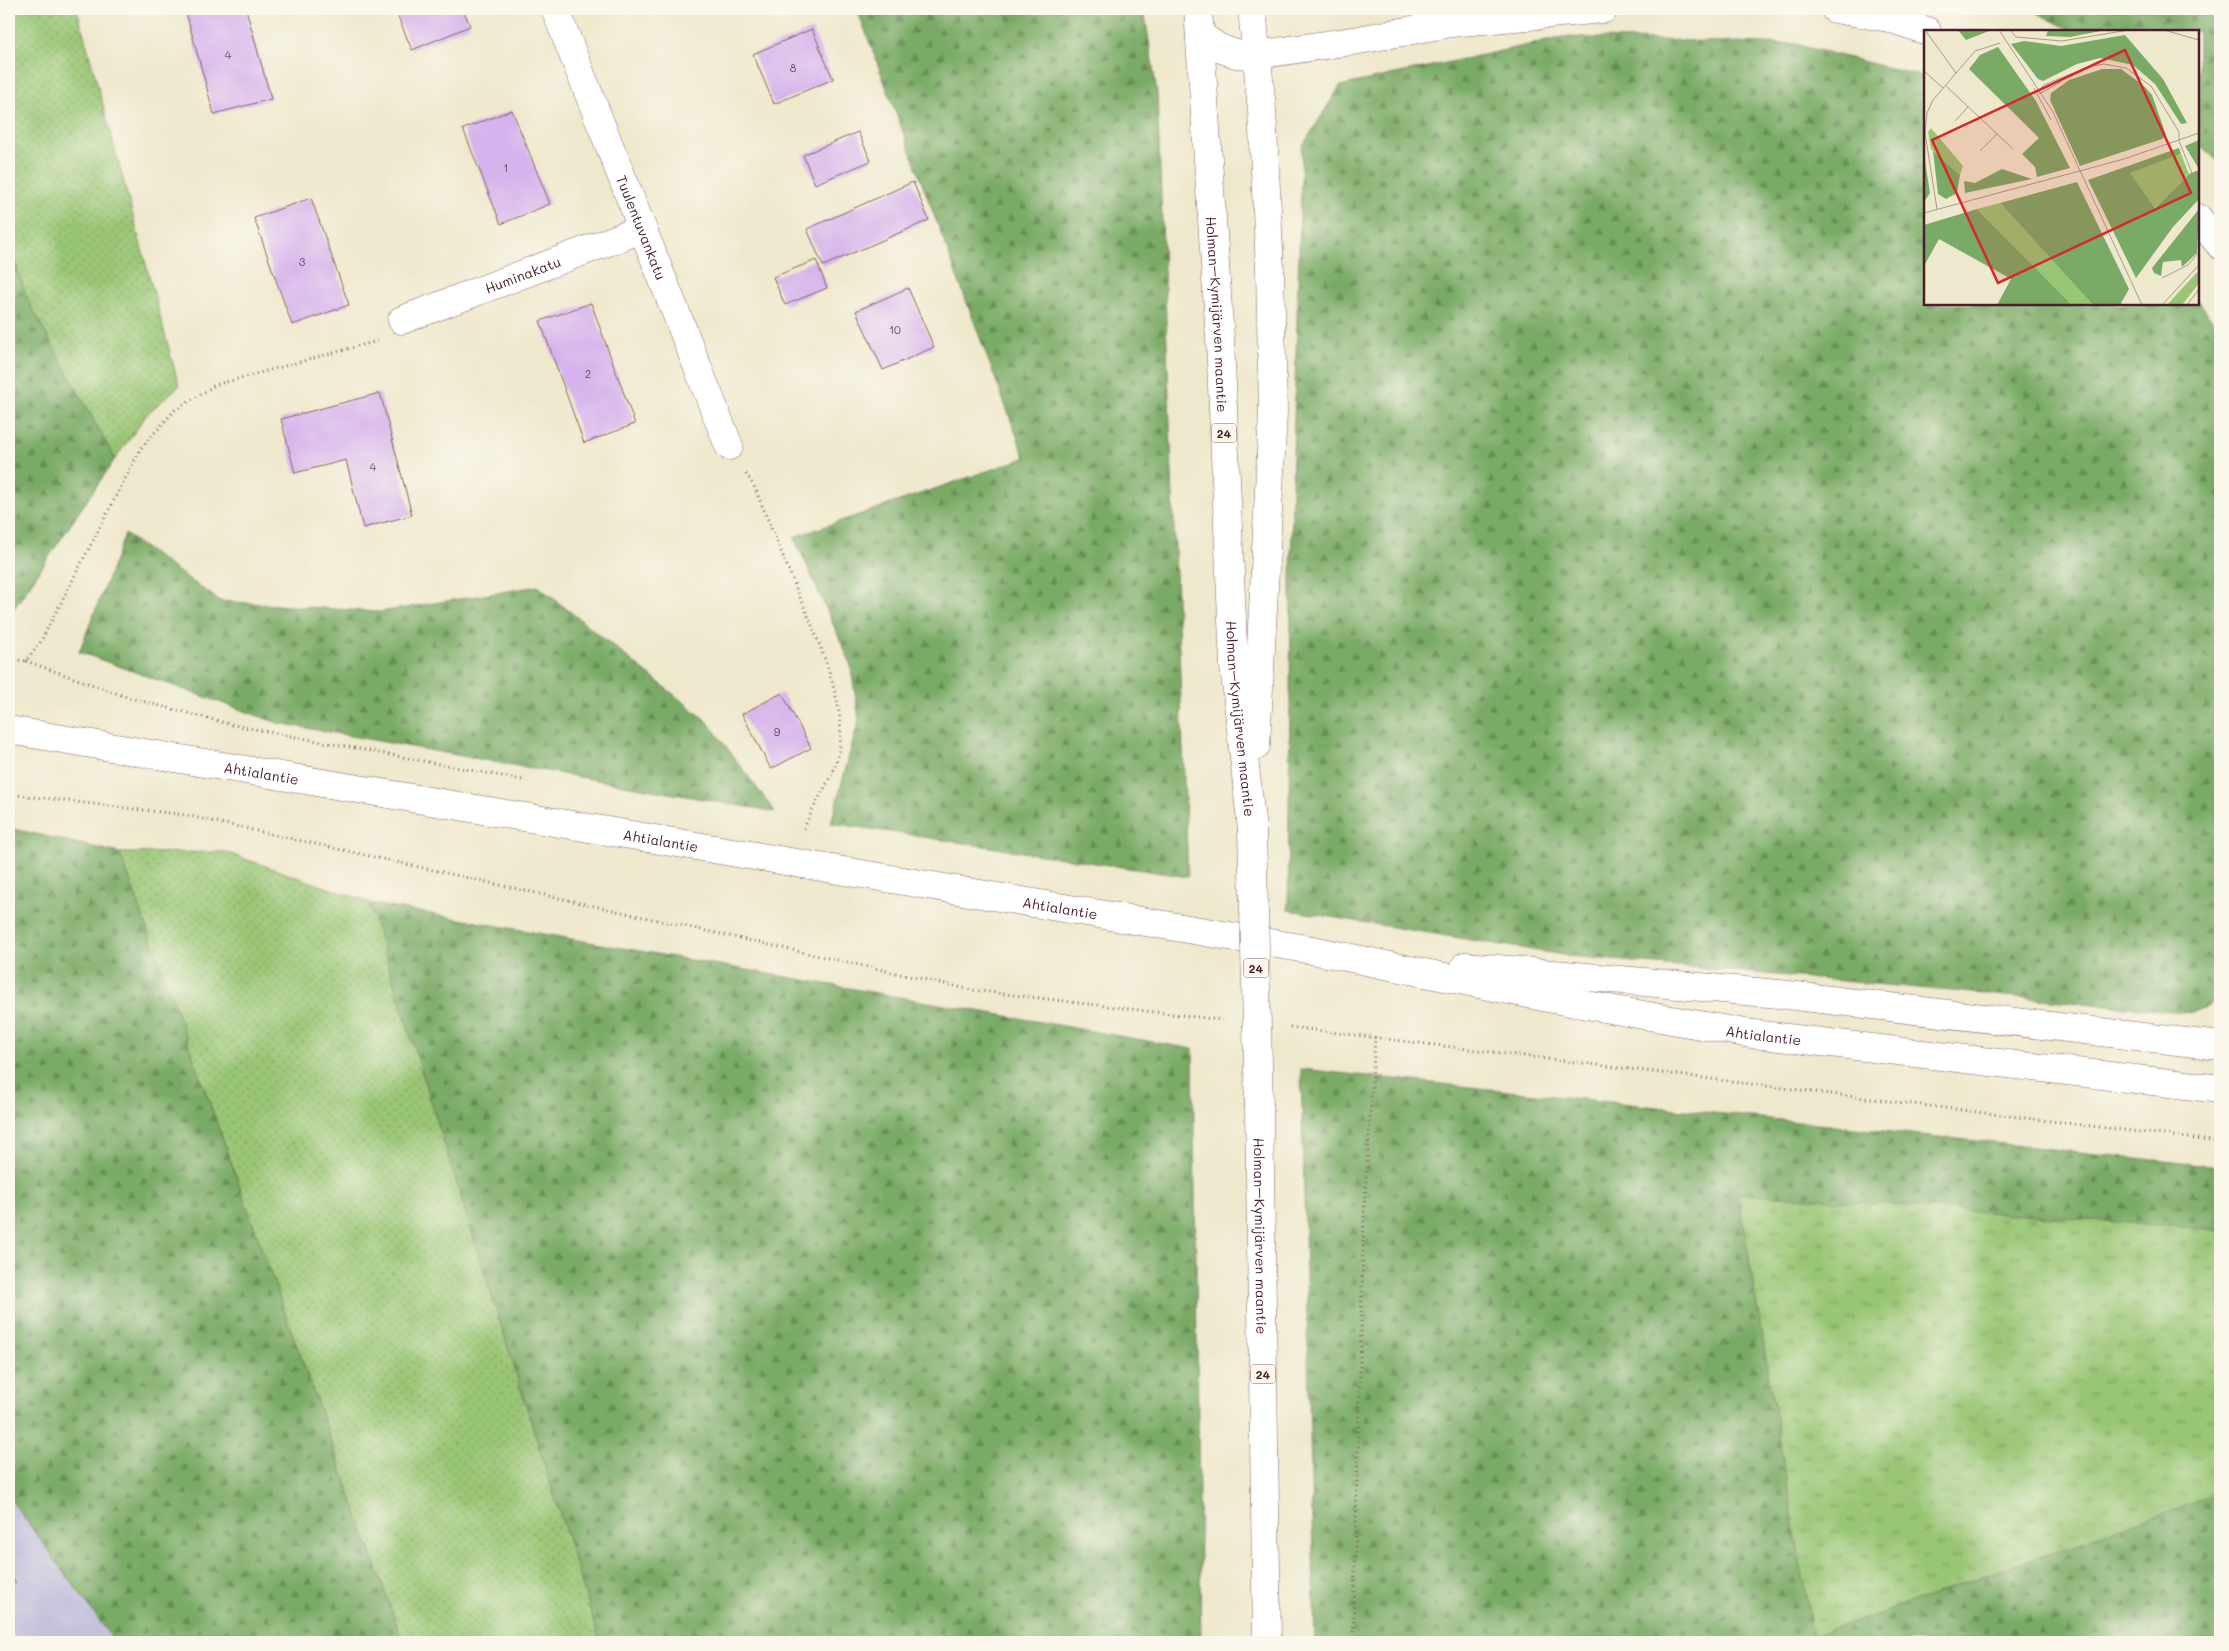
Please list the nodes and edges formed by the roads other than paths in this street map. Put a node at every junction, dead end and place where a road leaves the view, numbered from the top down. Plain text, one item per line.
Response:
1 (555, 9) edge
2 (1198, 9) edge
3 (1217, 9) edge
4 (1252, 9) edge
5 (1604, 9) edge
6 (1835, 9) edge
7 (1924, 30) edge
8 (1200, 35) junction
9 (1257, 56) junction
10 (2199, 219) edge
11 (642, 229) junction
12 (2220, 244) edge
13 (402, 320) road end
14 (729, 446) road end
15 (9, 730) edge
16 (1252, 830) junction
17 (1312, 950) junction
18 (2220, 1046) edge
19 (2220, 1089) edge
20 (1267, 1642) edge

1 - 11 main road, Tuulentuvankatu
2 - 8 main road, Holman–Kymijärven maantie / 24
3 - 8 main road
4 - 9 main road, Holman–Kymijärven maantie / 24
5 - 9 main road
6 - 7 main road
8 - 9 main road
8 - 16 main road, Holman–Kymijärven maantie / 24
9 - 16 main road, Holman–Kymijärven maantie / 24
10 - 12 main road
11 - 13 main road, Huminakatu
11 - 14 main road, Tuulentuvankatu
15 - 17 main road, Ahtialantie
16 - 20 main road, Holman–Kymijärven maantie / 24, bridge
17 - 18 main road, Ahtialantie
17 - 19 main road, Ahtialantie

